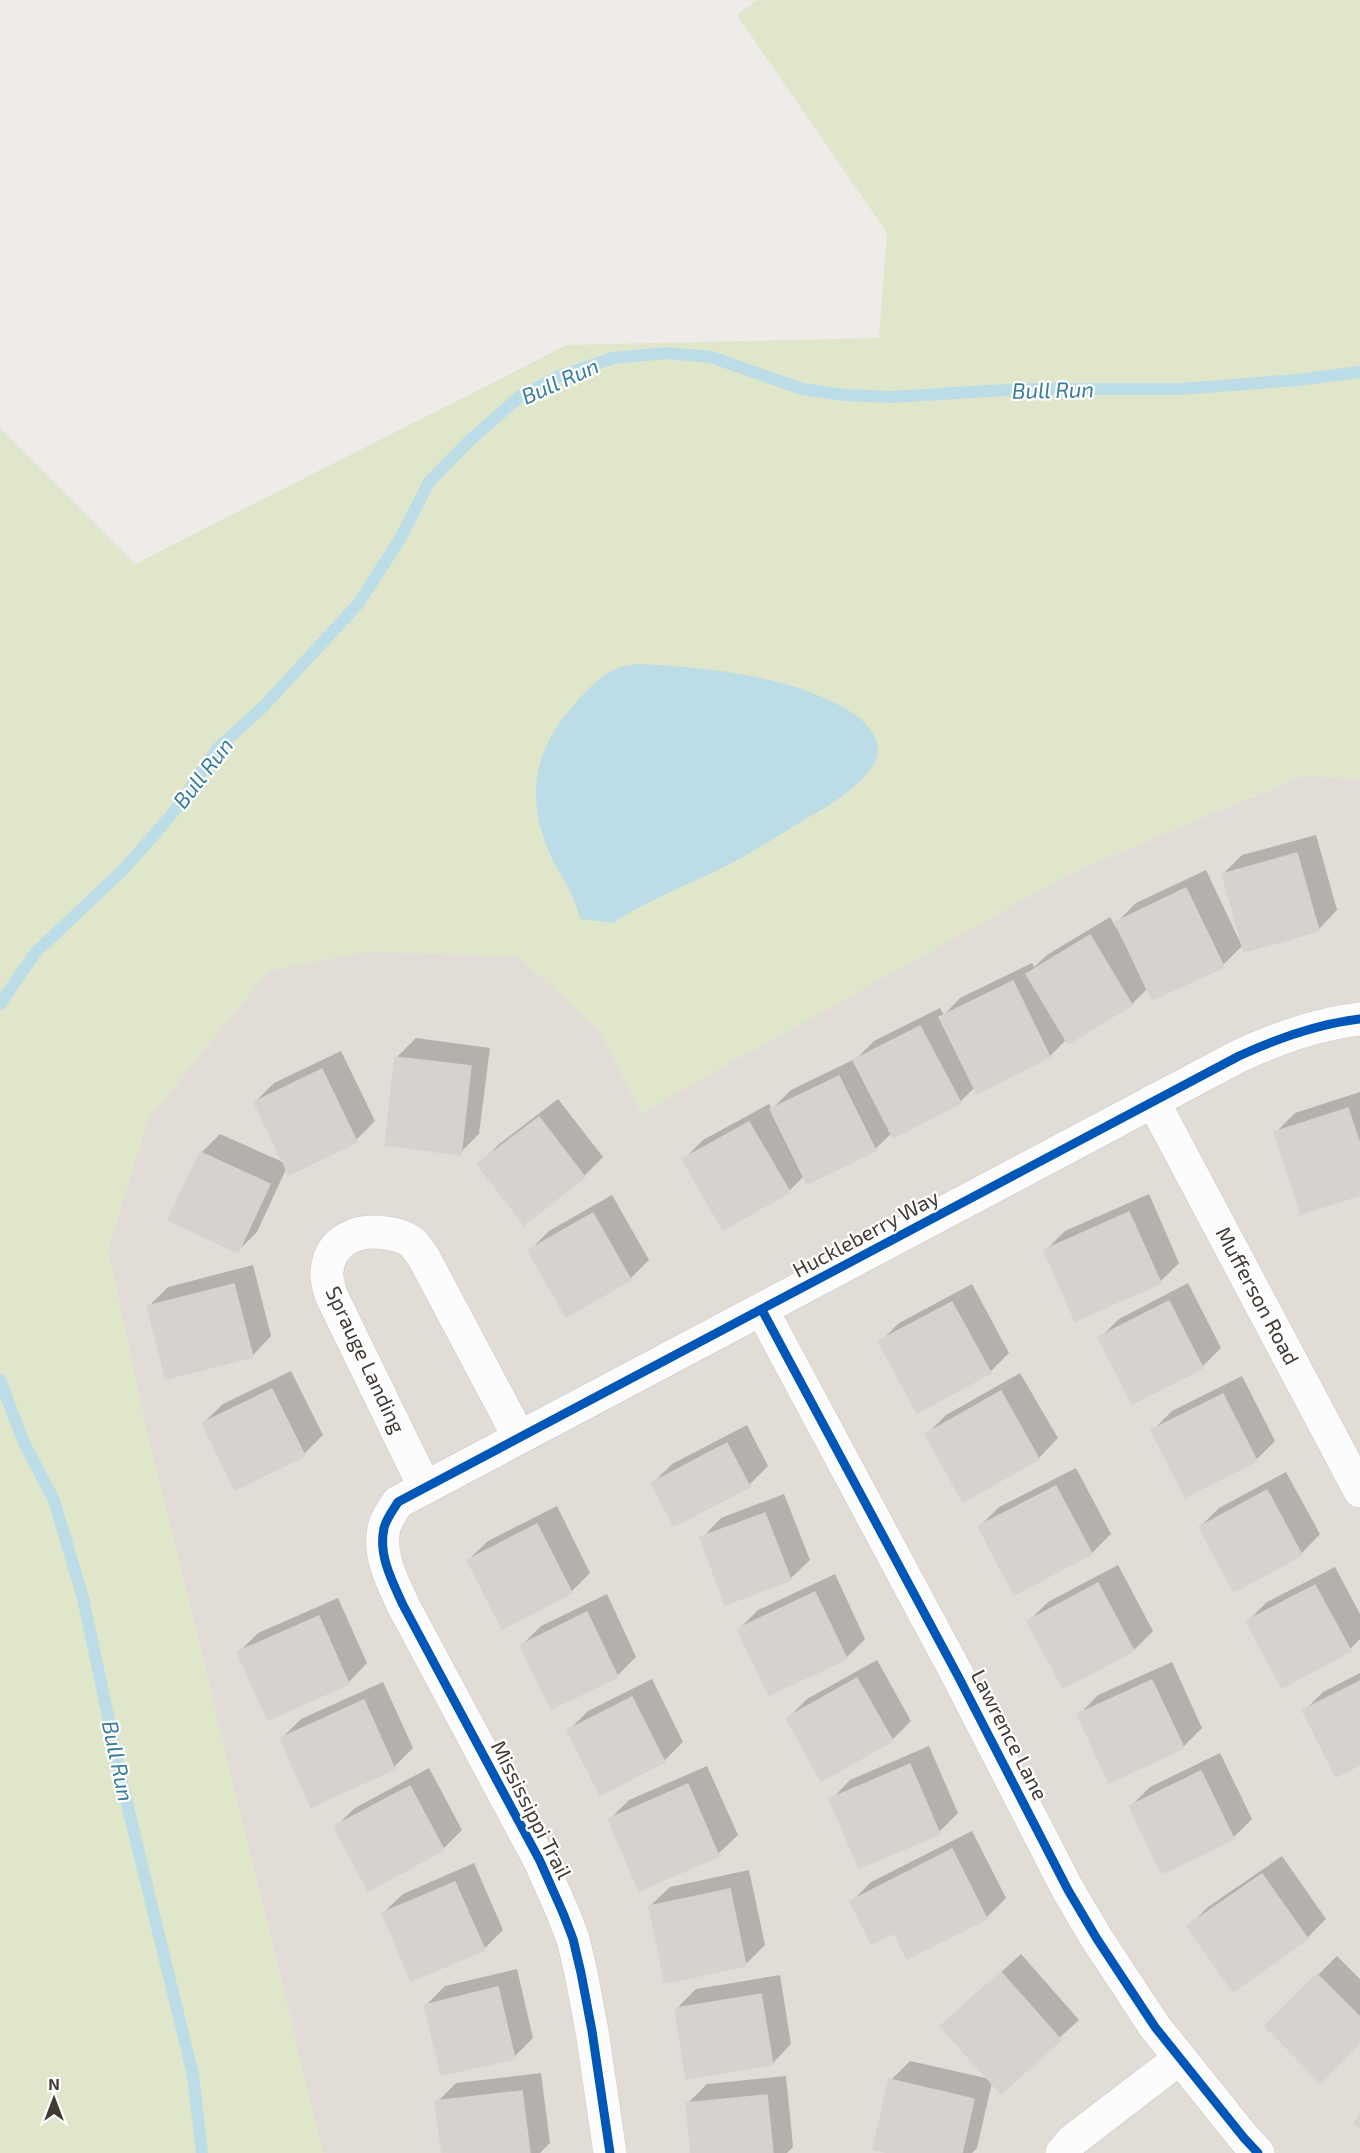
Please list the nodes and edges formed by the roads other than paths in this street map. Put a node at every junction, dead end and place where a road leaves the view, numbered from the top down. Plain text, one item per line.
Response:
1 (1360, 1019) edge
2 (1154, 1101) junction
3 (762, 1310) junction
4 (519, 1437) junction
5 (1360, 1491) edge
6 (411, 1495) junction
7 (1179, 2059) junction
8 (1243, 2148) edge
9 (610, 2153) edge
10 (1062, 2153) edge

1 - 2 street, Huckleberry Way
2 - 3 street, Huckleberry Way
2 - 5 street, Mufferson Road
3 - 4 street, Huckleberry Way
3 - 7 street, Lawrence Lane
4 - 6 street, Huckleberry Way
4 - 6 street, Sprauge Landing
6 - 9 street, Mississippi Trail
7 - 8 street, Lawrence Lane
7 - 10 street

